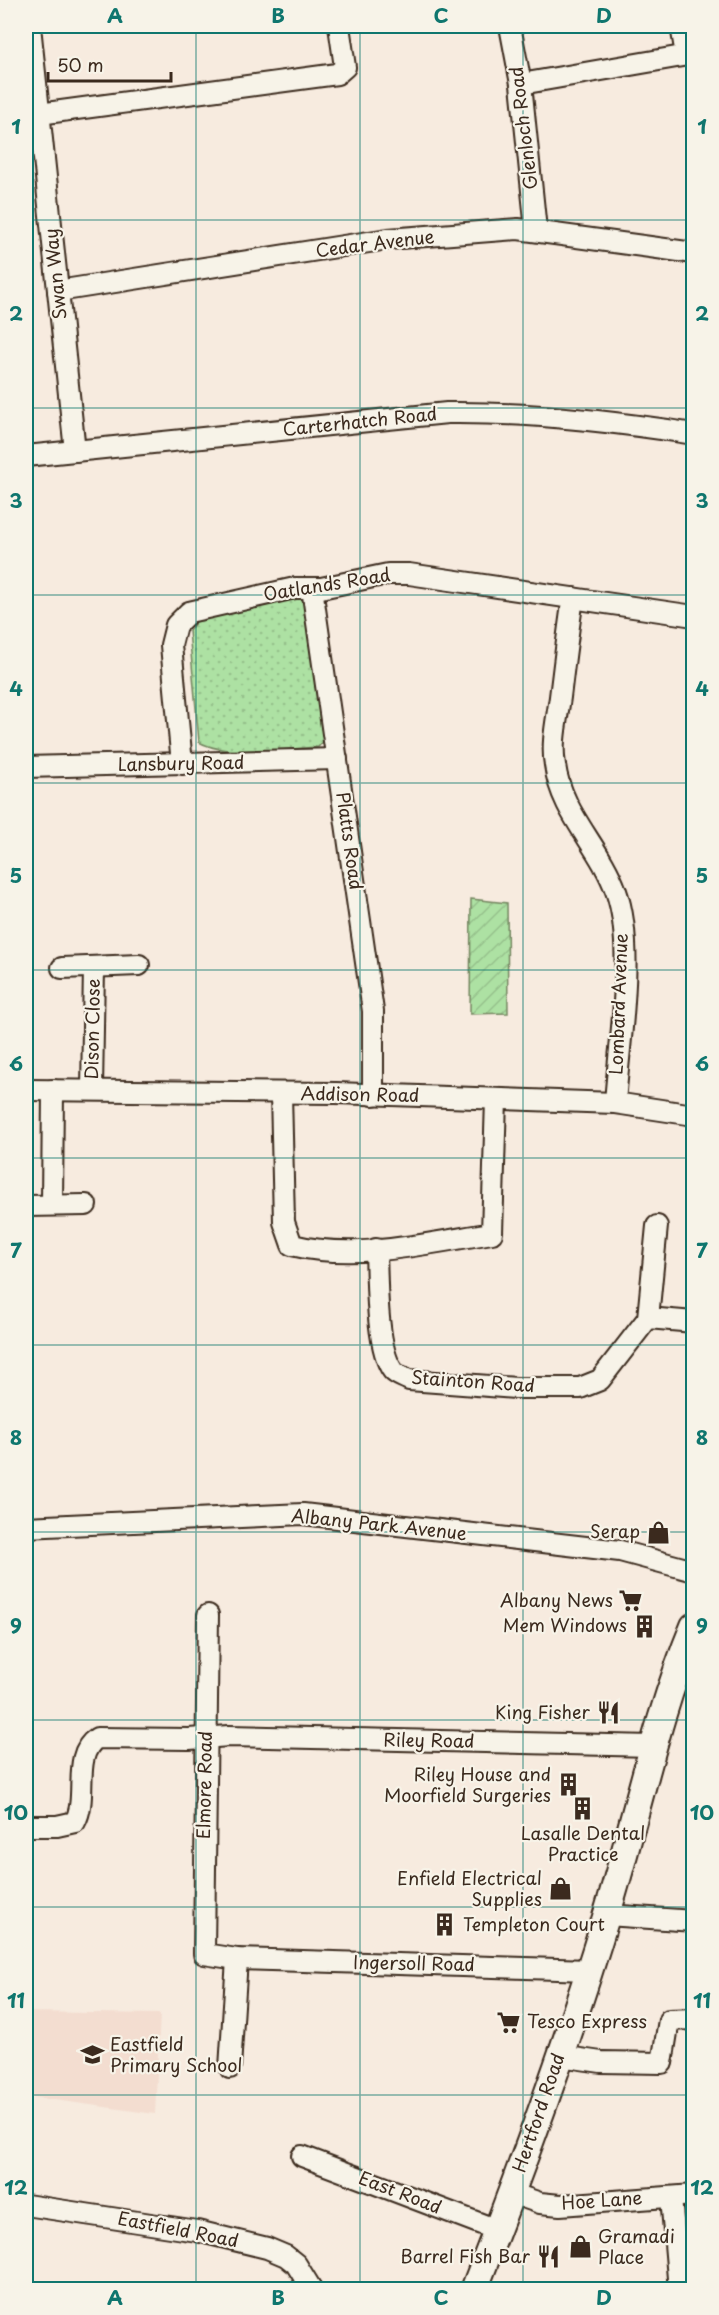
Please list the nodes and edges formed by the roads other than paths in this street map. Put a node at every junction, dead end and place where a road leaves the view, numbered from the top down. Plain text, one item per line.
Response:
1 (30, 26) edge
2 (339, 26) edge
3 (510, 26) edge
4 (681, 26) edge
5 (690, 55) edge
6 (521, 84) junction
7 (39, 114) junction
8 (536, 230) junction
9 (693, 253) edge
10 (58, 291) junction
11 (693, 434) edge
12 (75, 451) junction
13 (26, 456) edge
14 (312, 588) junction
15 (573, 598) junction
16 (693, 616) edge
17 (337, 759) junction
18 (182, 764) junction
19 (26, 767) edge
20 (140, 965) dead end
21 (94, 967) junction
22 (62, 968) dead end
23 (26, 1090) edge
24 (53, 1090) junction
25 (92, 1090) junction
26 (281, 1093) junction
27 (373, 1095) junction
28 (496, 1099) junction
29 (615, 1103) junction
30 (693, 1115) edge
31 (52, 1204) junction
32 (86, 1205) dead end
33 (26, 1206) edge
34 (657, 1226) dead end
35 (376, 1249) junction
36 (648, 1318) junction
37 (693, 1322) edge
38 (26, 1527) edge
39 (693, 1572) edge
40 (208, 1615) dead end
41 (693, 1626) edge
42 (206, 1738) junction
43 (653, 1746) junction
44 (26, 1826) edge
45 (607, 1915) junction
46 (693, 1921) edge
47 (204, 1954) joint
48 (237, 1959) junction
49 (590, 1970) junction
50 (693, 2019) edge
51 (560, 2056) junction
52 (230, 2068) dead end
53 (302, 2156) dead end
54 (511, 2193) junction
55 (693, 2195) edge
56 (671, 2197) junction
57 (26, 2205) edge
58 (497, 2230) junction
59 (312, 2289) edge
60 (474, 2289) edge
61 (679, 2289) edge

1 - 7 street, Swan Way
2 - 7 street
3 - 6 street, Glenloch Road
4 - 5 street
5 - 6 street
6 - 8 street, Glenloch Road
7 - 10 street, Swan Way
8 - 9 street, Cedar Avenue
8 - 10 street, Cedar Avenue
10 - 12 street, Swan Way
11 - 12 street, Carterhatch Road
12 - 13 street, Carterhatch Road
14 - 15 street, Oatlands Road
14 - 17 street, Platts Road
14 - 18 street, Oatlands Road
15 - 16 street, Oatlands Road
15 - 29 street, Lombard Avenue
17 - 18 street, Lansbury Road
17 - 27 street, Platts Road
18 - 19 street, Lansbury Road
20 - 21 street, Dison Close
21 - 22 street, Dison Close
21 - 25 street, Dison Close
23 - 24 street, Addison Road
24 - 25 street, Addison Road
24 - 31 street
25 - 26 street, Addison Road
26 - 27 street, Addison Road
26 - 35 street
27 - 28 street, Addison Road
28 - 29 street, Addison Road
28 - 35 street
29 - 30 street, Addison Road
31 - 32 street
31 - 33 street
34 - 36 street
35 - 36 street, Stainton Road
36 - 37 street
38 - 39 street, Albany Park Avenue
40 - 42 street, Elmore Road
41 - 43 main road, Hertford Road
42 - 43 street, Riley Road
42 - 44 street, Riley Road
42 - 47 street, Elmore Road
43 - 45 main road, Hertford Road
45 - 46 street
45 - 49 main road, Hertford Road
47 - 48 street, Ingersoll Road
48 - 49 street, Ingersoll Road
48 - 52 street
49 - 51 main road, Hertford Road
50 - 51 street
51 - 54 main road, Hertford Road
53 - 58 street, East Road
54 - 56 street, Hoe Lane
54 - 58 main road, Hertford Road
55 - 56 street, Hoe Lane
56 - 61 street
57 - 59 street, Eastfield Road
58 - 60 main road, Hertford Road

